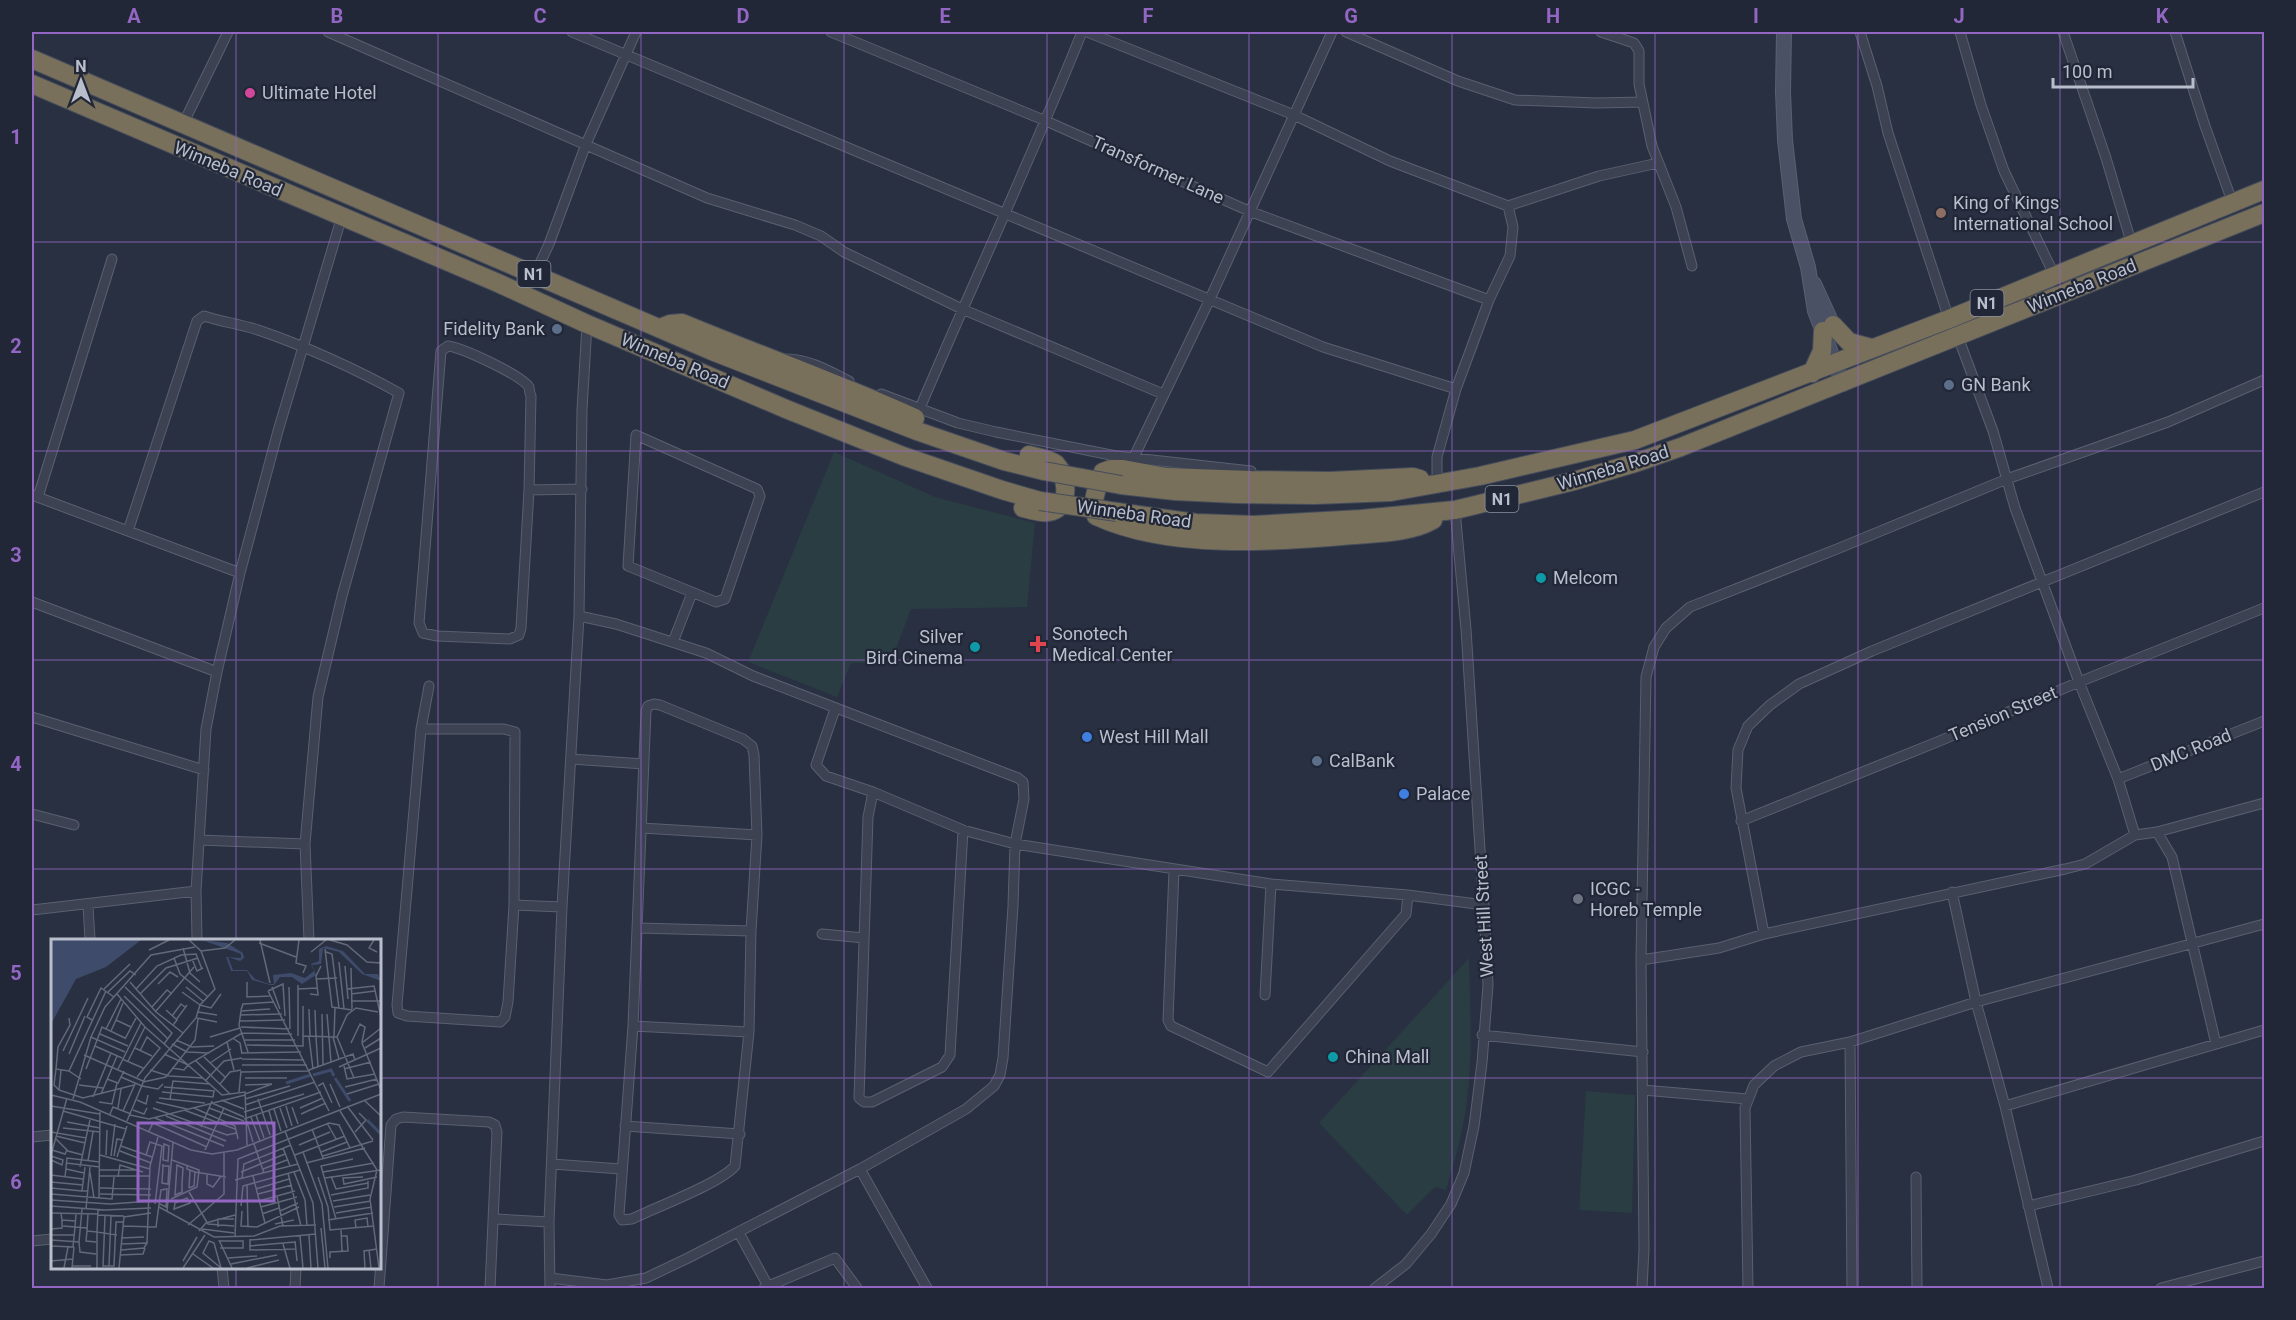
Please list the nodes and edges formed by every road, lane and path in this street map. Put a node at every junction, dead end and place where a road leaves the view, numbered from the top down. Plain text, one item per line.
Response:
1 (228, 32) edge
2 (328, 32) edge
3 (572, 32) edge
4 (636, 32) edge
5 (831, 32) edge
6 (1082, 32) edge
7 (1087, 32) edge
8 (1332, 32) edge
9 (1346, 32) edge
10 (1601, 32) edge
11 (1784, 32) edge
12 (1860, 32) edge
13 (1960, 32) edge
14 (2063, 32) edge
15 (2175, 32) edge
16 (626, 55) junction
17 (32, 59) edge
18 (32, 84) edge
19 (1642, 102) junction
20 (1294, 115) junction
21 (1047, 121) junction
22 (183, 124) junction
23 (206, 133) junction
24 (585, 144) junction
25 (175, 146) junction
26 (1658, 163) junction
27 (2265, 190) edge
28 (2233, 204) junction
29 (1508, 206) junction
30 (1249, 211) junction
31 (1004, 213) junction
32 (2265, 213) edge
33 (342, 216) junction
34 (2132, 245) junction
35 (112, 259) dead end
36 (1692, 266) dead end
37 (535, 274) junction
38 (2054, 276) junction
39 (2063, 293) junction
40 (1488, 300) junction
41 (1209, 301) junction
42 (962, 309) junction
43 (1949, 319) junction
44 (587, 324) junction
45 (660, 328) junction
46 (1828, 328) junction
47 (1958, 337) junction
48 (302, 348) junction
49 (1871, 348) junction
50 (773, 359) junction
51 (1841, 360) junction
52 (1812, 373) junction
53 (2265, 380) edge
54 (1850, 381) junction
55 (739, 389) junction
56 (1456, 389) junction
57 (1163, 394) junction
58 (920, 408) junction
59 (1708, 414) junction
60 (1714, 434) junction
61 (1133, 459) junction
62 (1375, 479) junction
63 (2007, 479) junction
64 (1436, 485) junction
65 (582, 489) junction
66 (529, 490) junction
67 (2265, 492) edge
68 (35, 496) edge
69 (1451, 511) junction
70 (128, 531) junction
71 (240, 573) junction
72 (2043, 581) junction
73 (692, 594) junction
74 (32, 602) edge
75 (2265, 608) edge
76 (579, 616) junction
77 (673, 642) junction
78 (217, 672) junction
79 (2079, 682) junction
80 (429, 686) dead end
81 (835, 709) junction
82 (32, 717) edge
83 (2265, 721) edge
84 (421, 729) junction
85 (571, 759) junction
86 (644, 764) junction
87 (204, 770) junction
88 (2118, 779) junction
89 (873, 792) junction
90 (2265, 803) edge
91 (32, 814) edge
92 (1741, 821) junction
93 (74, 825) dead end
94 (642, 828) junction
95 (963, 830) junction
96 (2157, 832) junction
97 (757, 835) junction
98 (2135, 835) junction
99 (199, 840) junction
100 (305, 844) junction
101 (1015, 844) junction
102 (1174, 870) junction
103 (1271, 884) junction
104 (196, 891) junction
105 (1952, 892) junction
106 (1408, 895) junction
107 (88, 904) junction
108 (514, 905) junction
109 (1484, 905) junction
110 (562, 907) junction
111 (32, 910) edge
112 (2265, 924) edge
113 (638, 928) junction
114 (751, 931) junction
115 (822, 934) dead end
116 (1764, 934) junction
117 (864, 938) junction
118 (90, 939) edge
119 (197, 939) edge
120 (309, 939) edge
121 (2191, 945) junction
122 (1641, 960) junction
123 (1264, 995) dead end
124 (1976, 1002) junction
125 (633, 1026) junction
126 (2265, 1030) edge
127 (749, 1032) junction
128 (1482, 1035) junction
129 (1850, 1042) junction
130 (2216, 1044) junction
131 (1643, 1052) junction
132 (1643, 1090) junction
133 (1748, 1099) junction
134 (2006, 1106) junction
135 (625, 1126) junction
136 (740, 1134) junction
137 (51, 1135) edge
138 (32, 1137) edge
139 (2265, 1141) edge
140 (552, 1164) junction
141 (621, 1169) junction
142 (860, 1169) junction
143 (1916, 1177) dead end
144 (2028, 1206) junction
145 (495, 1219) junction
146 (549, 1222) junction
147 (738, 1233) junction
148 (51, 1239) edge
149 (32, 1241) edge
150 (381, 1257) edge
151 (2265, 1261) edge
152 (222, 1269) edge
153 (297, 1269) edge
154 (380, 1269) edge
155 (550, 1278) junction
156 (224, 1288) edge
157 (295, 1288) edge
158 (379, 1288) edge
159 (490, 1288) edge
160 (550, 1288) edge
161 (766, 1288) edge
162 (857, 1288) edge
163 (927, 1288) edge
164 (1375, 1288) edge
165 (1642, 1288) edge
166 (1748, 1288) edge
167 (1852, 1288) edge
168 (1917, 1288) edge
169 (2048, 1288) edge
170 (2161, 1288) edge

1 - 22 street
2 - 24 street
3 - 16 street
4 - 16 street
5 - 21 street, Transformer Lane
6 - 21 street
7 - 20 street
8 - 20 street
9 - 19 street
10 - 19 street
11 - 46 street
12 - 43 street
13 - 38 street
14 - 34 street
15 - 28 street
16 - 24 street
16 - 31 street
17 - 22 highway, Winneba Road / N1
18 - 25 highway, Winneba Road / N1
19 - 26 street
20 - 29 street
20 - 30 street
21 - 30 street, Transformer Lane
21 - 31 street
22 - 23 highway, Winneba Road / N1
23 - 25 highway
23 - 37 highway, Winneba Road / N1
24 - 37 street
24 - 42 street
25 - 33 highway, Winneba Road / N1
26 - 29 street
26 - 36 street
27 - 28 highway, Winneba Road / N1
28 - 34 highway, Winneba Road / N1
29 - 40 street
30 - 40 street, Transformer Lane
30 - 41 street
31 - 41 street
31 - 42 street
32 - 39 highway, Winneba Road / N1
33 - 44 highway, Winneba Road / N1
33 - 48 street
34 - 38 highway, Winneba Road / N1
35 - 68 street
37 - 45 highway, Winneba Road / N1
38 - 39 street
38 - 43 highway, Winneba Road / N1
39 - 47 highway, Winneba Road / N1
40 - 56 street
41 - 56 street
41 - 57 street
42 - 57 street
42 - 58 street
43 - 49 highway, Winneba Road / N1
44 - 55 highway, Winneba Road / N1
44 - 65 street
45 - 50 highway
45 - 64 highway, Winneba Road / N1, bridge
46 - 49 highway
46 - 51 street
46 - 52 highway
47 - 54 highway, Winneba Road / N1
47 - 63 street
48 - 70 street
48 - 71 street
48 - 100 street
49 - 51 highway, Winneba Road / N1
50 - 55 highway
50 - 58 street
51 - 52 highway, Winneba Road / N1
51 - 54 street
52 - 59 highway, Winneba Road / N1
53 - 63 street
54 - 60 highway, Winneba Road / N1
55 - 69 highway, Winneba Road / N1, bridge
56 - 64 street
57 - 61 street
58 - 61 street
59 - 60 highway
59 - 64 highway, Winneba Road / N1
60 - 69 highway, Winneba Road / N1
61 - 62 street
62 - 64 highway
62 - 69 highway
63 - 72 street
63 - 122 street
65 - 66 street
65 - 76 street
66 - 66 street
67 - 72 street
68 - 70 street
69 - 109 street, West Hill Street
70 - 71 street
71 - 78 street
72 - 79 street
72 - 92 street
73 - 73 street
73 - 77 street
74 - 78 street
75 - 79 street, Tension Street
76 - 77 street
76 - 85 street
77 - 81 street
78 - 87 street
79 - 88 street
79 - 92 street, Tension Street
80 - 84 street
81 - 89 street
81 - 101 street
82 - 87 street
83 - 88 street, DMC Road
84 - 108 street
84 - 108 street
85 - 86 street
85 - 110 street
86 - 94 street
86 - 97 street
87 - 99 street
88 - 98 street
89 - 95 street
89 - 117 street
90 - 96 street
91 - 93 street
92 - 116 street
94 - 97 street
94 - 113 street
95 - 101 street
95 - 117 street
96 - 98 street
96 - 121 street
97 - 114 street
98 - 105 street
99 - 100 street
99 - 104 street
100 - 120 street
101 - 102 street
101 - 142 street
102 - 103 street
102 - 106 street
103 - 106 street
103 - 123 street
104 - 107 street
104 - 119 street
105 - 116 street
105 - 124 street
106 - 109 street
107 - 111 street
107 - 118 street
108 - 110 street
109 - 128 street, West Hill Street
110 - 140 street
112 - 121 street
113 - 114 street
113 - 125 street
114 - 127 street
115 - 117 street
116 - 122 street
121 - 124 street
121 - 130 street
122 - 131 street
124 - 129 street
124 - 134 street
125 - 127 street
125 - 135 street
126 - 130 street
127 - 136 street
128 - 131 street
128 - 164 street, West Hill Street
129 - 133 street
129 - 167 street
130 - 134 street
131 - 132 street
132 - 133 street
132 - 165 street
133 - 166 street
134 - 144 street
135 - 136 street
135 - 141 street
136 - 141 street
137 - 138 street
139 - 144 street
140 - 141 street
140 - 146 street
142 - 147 street
142 - 163 street
143 - 168 street
144 - 169 street
145 - 146 street
145 - 150 street
145 - 159 street
146 - 155 street
147 - 155 street
147 - 161 street
148 - 149 street
151 - 170 street
152 - 156 street
153 - 157 street
154 - 158 street
155 - 160 street
161 - 162 street

